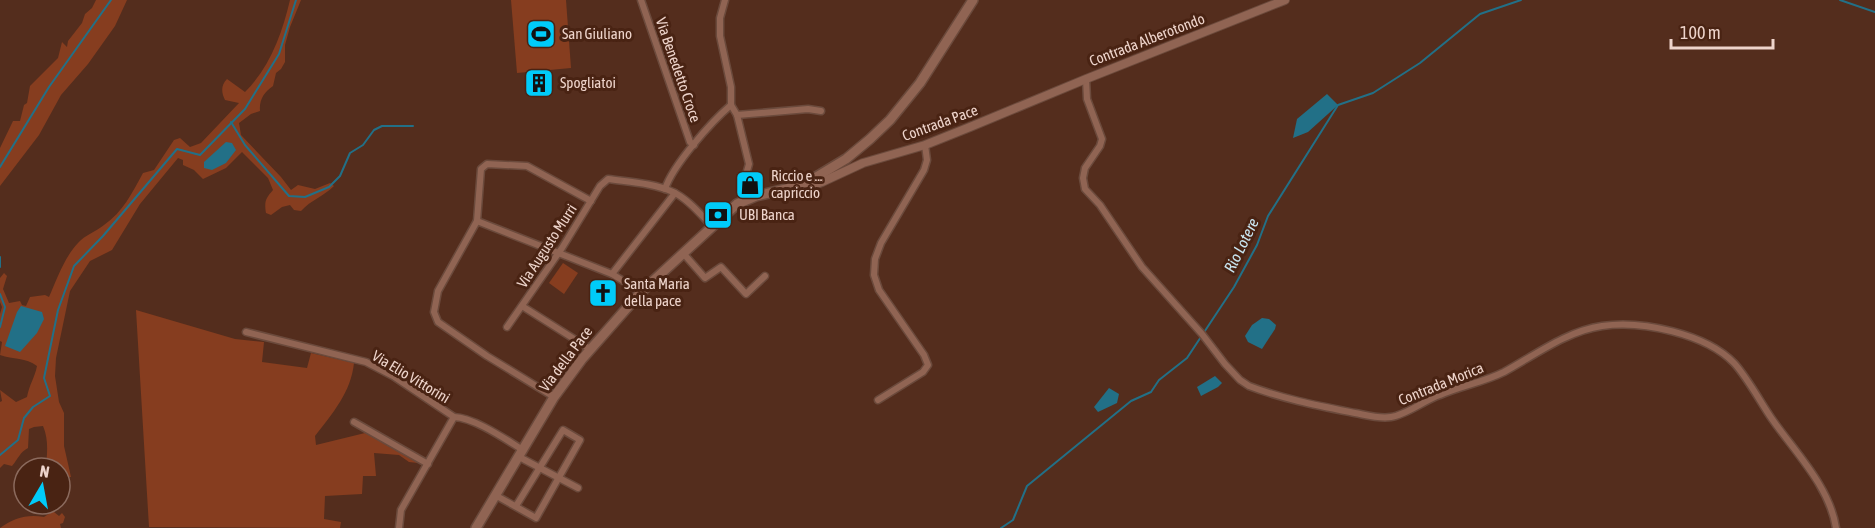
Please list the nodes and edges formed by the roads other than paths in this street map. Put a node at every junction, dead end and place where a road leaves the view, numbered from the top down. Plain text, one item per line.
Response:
1 (641, 0) edge
2 (725, 0) edge
3 (973, 0) edge
4 (1284, 0) edge
5 (1086, 79) junction
6 (731, 105) junction
7 (821, 111) dead end
8 (737, 115) junction
9 (924, 145) junction
10 (694, 146) junction
11 (803, 185) junction
12 (664, 189) junction
13 (675, 193) junction
14 (591, 201) junction
15 (743, 201) junction
16 (477, 221) junction
17 (713, 227) junction
18 (559, 252) junction
19 (683, 253) junction
20 (612, 274) junction
21 (765, 276) dead end
22 (640, 292) junction
23 (522, 306) junction
24 (507, 327) dead end
25 (246, 332) dead end
26 (590, 349) junction
27 (554, 398) junction
28 (878, 400) dead end
29 (454, 417) junction
30 (354, 422) dead end
31 (523, 455) junction
32 (428, 464) junction
33 (539, 468) junction
34 (558, 478) junction
35 (578, 488) dead end
36 (495, 495) junction
37 (516, 506) junction
38 (399, 528) edge
39 (476, 528) edge
40 (1836, 528) edge

1 - 10 street, Via Benedetto Croce
2 - 6 street
3 - 11 main road, Via della Pace
4 - 5 street, Contrada Alberotondo
5 - 9 street, Contrada Pace
5 - 40 street, Contrada Morica
6 - 8 street
6 - 10 street
7 - 8 street
8 - 15 street
9 - 11 street, Contrada Pace
9 - 28 street
10 - 12 street
11 - 15 main road, Via della Pace
12 - 13 street
12 - 14 street, Via Augusto Murri
13 - 17 street
13 - 20 street
14 - 16 street
14 - 18 street, Via Augusto Murri
15 - 17 main road, Via della Pace
16 - 18 street
16 - 27 street
17 - 19 main road, Via della Pace
18 - 20 street
18 - 23 street, Via Augusto Murri
19 - 21 street
19 - 22 main road, Via della Pace
20 - 22 street
22 - 26 main road, Via della Pace
23 - 24 street, Via Augusto Murri
23 - 26 street
25 - 29 street, Via Elio Vittorini
26 - 27 main road, Via della Pace
27 - 31 main road, Via della Pace
29 - 31 street, Via Elio Vittorini
29 - 32 street
30 - 32 street
31 - 33 street, Via Elio Vittorini
31 - 36 main road, Via della Pace
32 - 38 street
33 - 34 street, Via Elio Vittorini
33 - 34 street
33 - 37 street
34 - 35 street, Via Elio Vittorini
34 - 37 street
36 - 37 street
36 - 39 main road, Via della Pace

